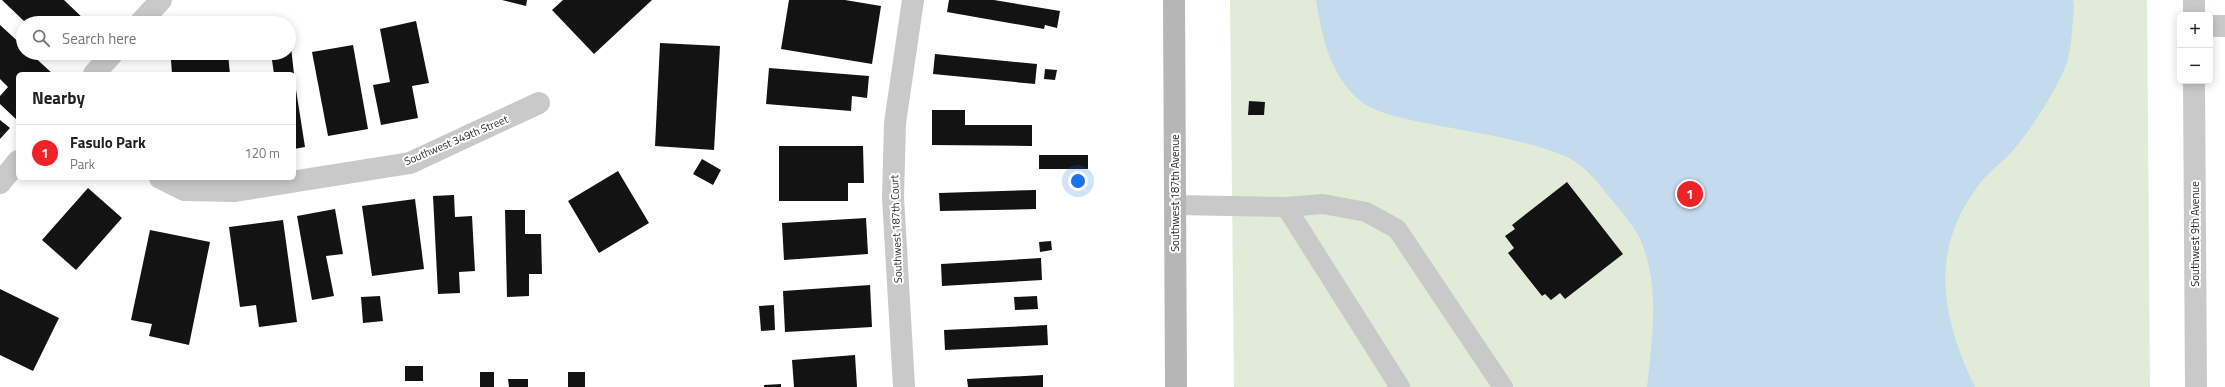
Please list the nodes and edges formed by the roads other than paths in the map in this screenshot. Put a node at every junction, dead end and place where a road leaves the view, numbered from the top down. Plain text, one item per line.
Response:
1 (161, 0) edge
2 (913, 0) edge
3 (1174, 0) edge
4 (2194, 0) edge
5 (2194, 12) edge
6 (146, 16) edge
7 (2213, 26) edge
8 (2225, 26) edge
9 (107, 60) edge
10 (96, 72) edge
11 (2194, 84) edge
12 (539, 103) dead end
13 (16, 164) edge
14 (164, 180) edge
15 (0, 183) edge
16 (1176, 205) junction
17 (1286, 207) junction
18 (904, 387) edge
19 (1176, 387) edge
20 (1400, 387) edge
21 (1503, 387) edge
22 (2196, 387) edge

1 - 6 street
2 - 18 street, Southwest 187th Court
3 - 16 street, Southwest 187th Avenue
4 - 5 street
7 - 8 street
9 - 10 street
11 - 22 street, Southwest 9th Avenue
12 - 14 street, Southwest 349th Street
13 - 15 street
16 - 17 lane
16 - 19 street, Southwest 187th Avenue
17 - 20 lane
17 - 21 lane

